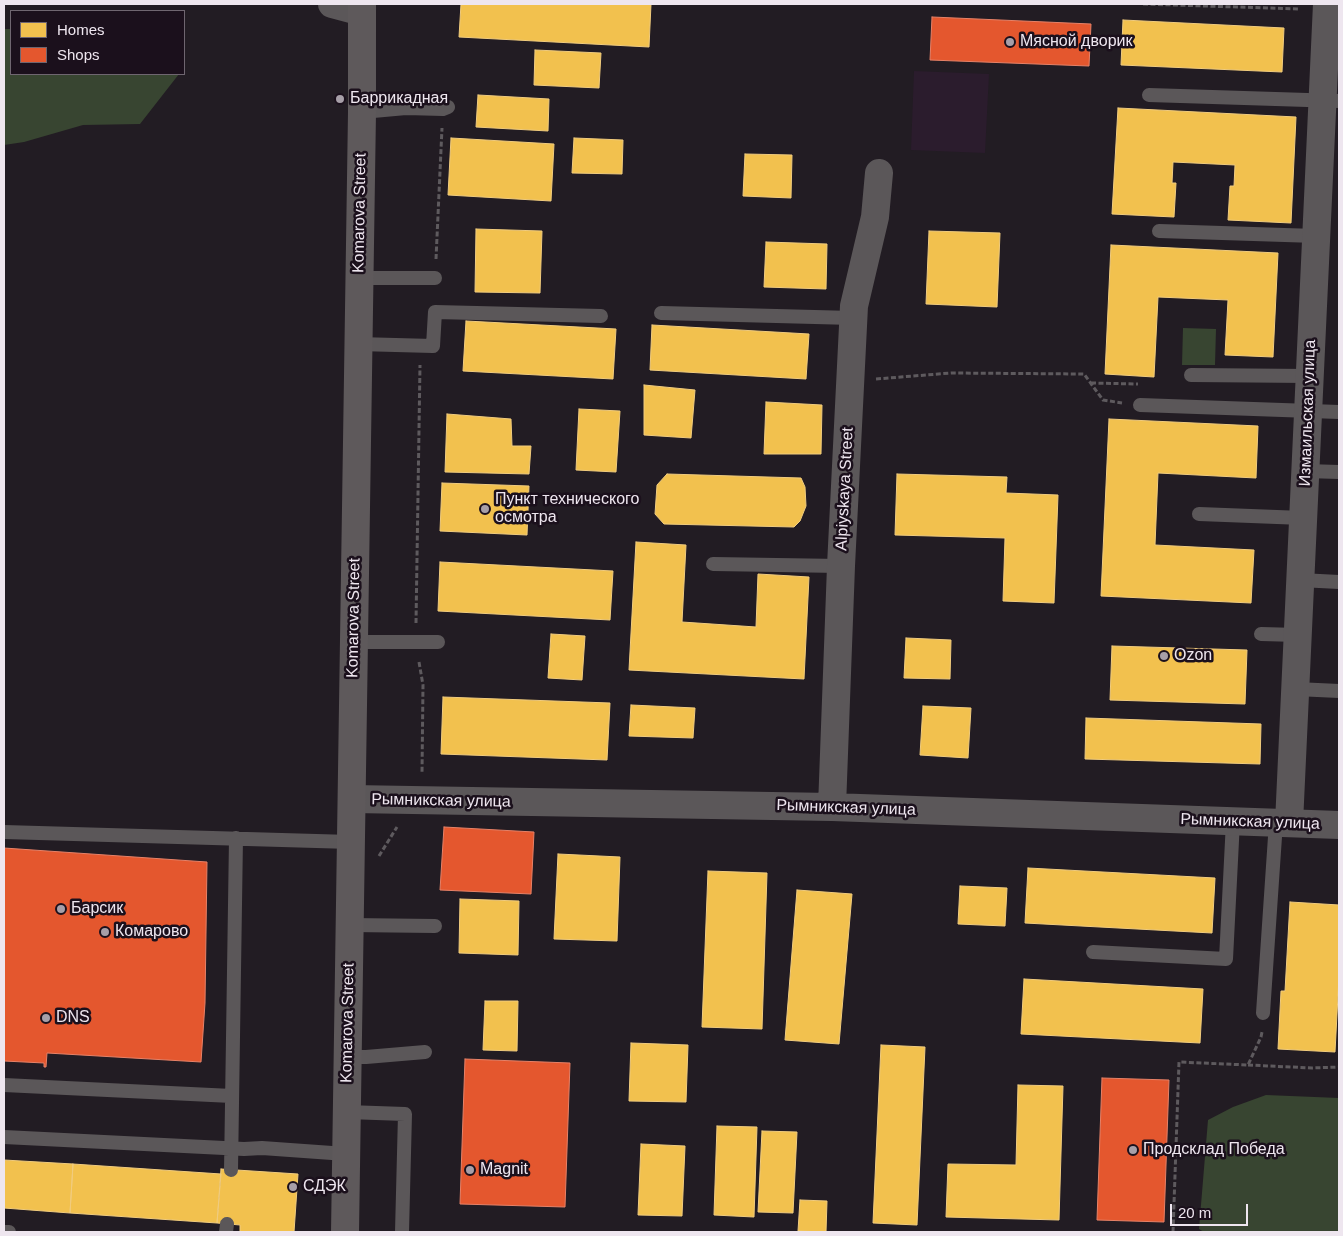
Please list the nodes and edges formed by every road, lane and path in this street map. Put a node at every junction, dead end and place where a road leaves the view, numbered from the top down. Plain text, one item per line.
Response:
1 (332, 4) edge
2 (1143, 4) edge
3 (1327, 7) edge
4 (362, 8) edge
5 (1149, 95) dead end
6 (1331, 101) edge
7 (445, 108) joint
8 (362, 112) junction
9 (879, 174) dead end
10 (1159, 231) dead end
11 (1316, 236) junction
12 (359, 278) junction
13 (435, 278) joint
14 (661, 313) dead end
15 (601, 316) dead end
16 (853, 318) junction
17 (358, 344) junction
18 (421, 345) junction
19 (1191, 374) dead end
20 (1309, 376) junction
21 (850, 381) junction
22 (1140, 405) joint
23 (1308, 411) junction
24 (1339, 412) edge
25 (1306, 471) junction
26 (1339, 472) edge
27 (1199, 514) dead end
28 (1303, 518) junction
29 (713, 564) dead end
30 (841, 566) junction
31 (1300, 580) junction
32 (1339, 582) edge
33 (1261, 634) dead end
34 (1298, 635) junction
35 (354, 642) junction
36 (438, 642) dead end
37 (416, 643) junction
38 (1296, 689) junction
39 (1339, 691) edge
40 (352, 799) junction
41 (415, 800) junction
42 (832, 807) junction
43 (1233, 821) junction
44 (1283, 823) junction
45 (1339, 825) edge
46 (4, 832) edge
47 (236, 838) junction
48 (351, 842) junction
49 (374, 862) dead end
50 (350, 925) junction
51 (435, 926) dead end
52 (1093, 952) dead end
53 (1262, 1014) joint
54 (425, 1052) dead end
55 (348, 1057) junction
56 (1248, 1065) junction
57 (1339, 1067) edge
58 (4, 1085) edge
59 (232, 1096) junction
60 (347, 1112) junction
61 (4, 1137) edge
62 (231, 1148) junction
63 (346, 1154) junction
64 (231, 1170) dead end
65 (4, 1232) edge
66 (9, 1232) edge
67 (345, 1232) edge
68 (402, 1232) edge
69 (1173, 1232) edge

1 - 4 street
2 - 3 path
3 - 6 street, Измаильская улица
4 - 8 street, Komarova Street
5 - 6 lane
6 - 11 street, Измаильская улица
7 - 8 lane
7 - 13 path
8 - 12 street, Komarova Street
9 - 16 street, Alpiyskaya Street
10 - 11 lane
11 - 20 street, Измаильская улица
12 - 13 lane
12 - 17 street, Komarova Street
14 - 16 lane
15 - 18 lane
16 - 21 street, Alpiyskaya Street
17 - 18 lane
17 - 35 street, Komarova Street
18 - 37 path
19 - 20 lane
20 - 23 street, Измаильская улица
21 - 22 path
21 - 30 street, Alpiyskaya Street
22 - 23 lane
23 - 24 lane
23 - 25 street, Измаильская улица
25 - 26 lane
25 - 28 street, Измаильская улица
27 - 28 lane
28 - 31 street, Измаильская улица
29 - 30 lane
30 - 42 street, Alpiyskaya Street
31 - 32 lane
31 - 34 street, Измаильская улица
33 - 34 lane
34 - 38 street, Измаильская улица
35 - 37 lane
35 - 40 street, Komarova Street
36 - 37 lane
37 - 41 path
38 - 39 lane
38 - 44 street, Измаильская улица
40 - 41 street, Рымникская улица
40 - 48 street, Komarova Street
41 - 42 street, Рымникская улица
41 - 49 path
42 - 43 street, Рымникская улица
43 - 44 street, Рымникская улица
43 - 52 lane
44 - 45 street, Рымникская улица
44 - 53 lane
46 - 47 lane
47 - 48 lane
47 - 59 lane
48 - 50 street, Komarova Street
50 - 51 lane
50 - 55 street, Komarova Street
53 - 56 path
54 - 55 lane
55 - 60 street, Komarova Street
56 - 57 path
56 - 69 path
58 - 59 lane
59 - 62 lane
60 - 63 street, Komarova Street
60 - 68 lane
61 - 62 lane
62 - 63 lane
62 - 64 lane
63 - 67 street, Komarova Street
65 - 66 lane

